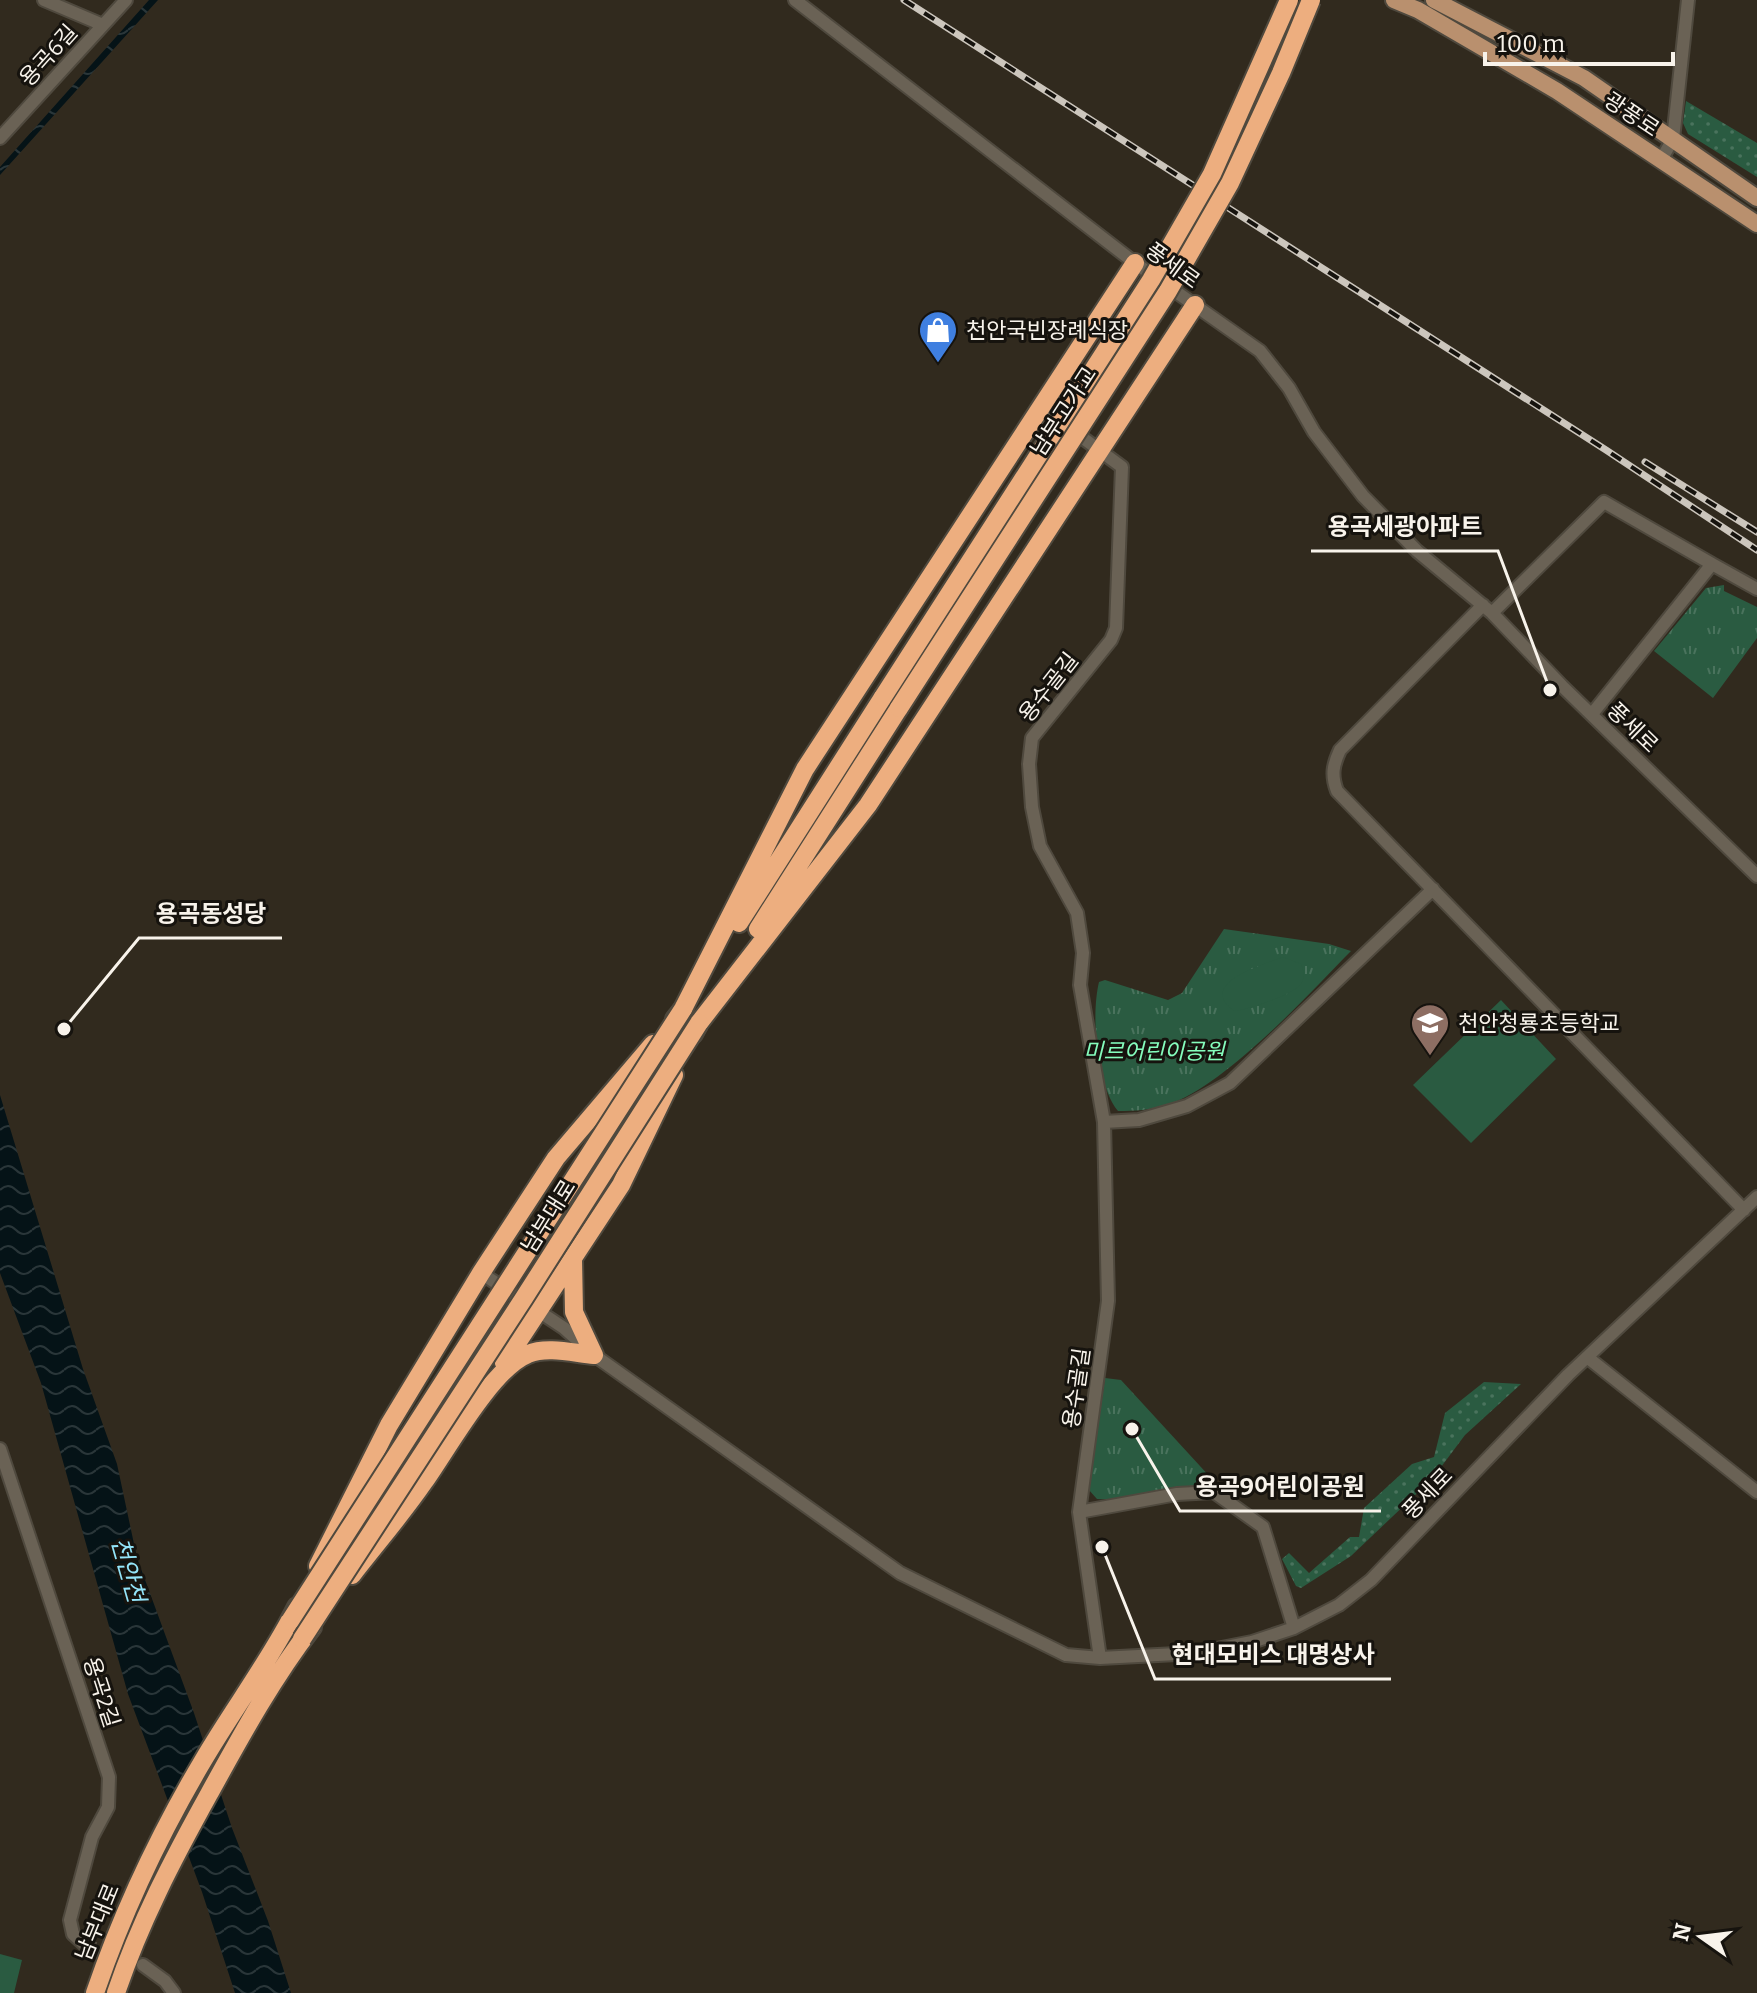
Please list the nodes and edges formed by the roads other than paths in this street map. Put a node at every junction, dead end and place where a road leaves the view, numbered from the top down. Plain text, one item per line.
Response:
1 (44, 0) edge
2 (126, 0) edge
3 (795, 0) edge
4 (1289, 0) edge
5 (1311, 0) edge
6 (1394, 0) edge
7 (1434, 0) edge
8 (1688, 0) edge
9 (103, 25) junction
10 (0, 138) edge
11 (1673, 139) junction
12 (1661, 160) junction
13 (1757, 198) edge
14 (1757, 224) edge
15 (1135, 263) junction
16 (1195, 305) junction
17 (1041, 407) junction
18 (1100, 450) junction
19 (1712, 564) junction
20 (1757, 589) edge
21 (1487, 609) junction
22 (891, 702) junction
23 (1592, 714) junction
24 (1757, 876) edge
25 (1433, 889) junction
26 (683, 1009) junction
27 (699, 1023) junction
28 (1104, 1122) junction
29 (1757, 1197) edge
30 (1744, 1210) junction
31 (573, 1258) junction
32 (481, 1273) junction
33 (539, 1312) junction
34 (594, 1355) junction
35 (1587, 1357) junction
36 (480, 1399) junction
37 (0, 1449) edge
38 (1757, 1492) edge
39 (1079, 1512) junction
40 (290, 1621) junction
41 (1294, 1628) junction
42 (302, 1639) junction
43 (1100, 1658) junction
44 (84, 1944) dead end
45 (143, 1965) tunnel mouth
46 (95, 1993) edge
47 (116, 1993) edge
48 (174, 1993) edge

1 - 9 street
2 - 9 street, 용곡6길
3 - 15 street, 풍세로
4 - 22 highway, 남부고가교, bridge
5 - 22 highway, 남부고가교, bridge
6 - 12 main road, 광풍로
7 - 11 main road, 광풍로
8 - 11 street
9 - 10 street, 용곡6길
11 - 12 street
11 - 13 main road, 광풍로
12 - 14 main road, 광풍로
15 - 16 street, 풍세로
15 - 17 highway
16 - 18 highway
16 - 21 street, 풍세로
17 - 18 street, 용수골길
17 - 26 highway
18 - 27 highway
18 - 28 street, 용수골길
19 - 20 street
19 - 21 street
19 - 23 street
21 - 23 street, 풍세로
21 - 25 street
22 - 26 highway, 남부대로
22 - 27 highway, 남부대로
23 - 24 street, 풍세로
25 - 28 street
25 - 30 street
26 - 32 highway
26 - 40 highway, 남부대로, bridge
27 - 31 highway
27 - 42 highway, 남부대로, bridge
28 - 39 street, 용수골길
29 - 30 street, 풍세로
30 - 35 street, 풍세로
31 - 33 highway
31 - 34 highway
32 - 33 street
32 - 40 highway
33 - 34 street
33 - 36 highway
34 - 36 highway
34 - 43 street, 풍세로
35 - 38 street
35 - 41 street, 풍세로
36 - 42 highway
37 - 44 street, 용곡2길
39 - 41 street
39 - 43 street, 용수골길
40 - 46 highway, 남부대로
41 - 43 street, 풍세로
42 - 47 highway, 남부대로
45 - 48 street

